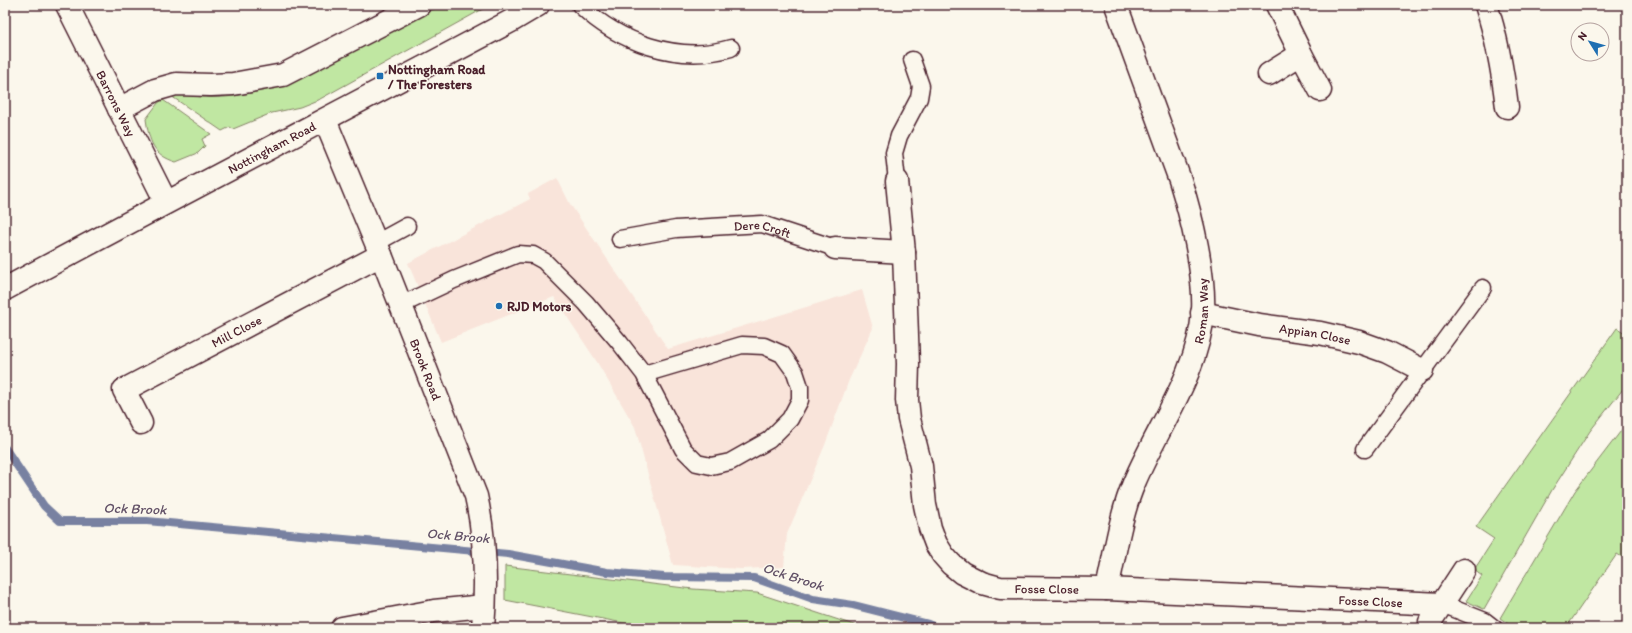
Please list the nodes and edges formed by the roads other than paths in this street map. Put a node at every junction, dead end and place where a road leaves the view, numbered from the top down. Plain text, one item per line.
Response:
1 (67, 5) edge
2 (419, 5) edge
3 (538, 5) edge
4 (580, 5) edge
5 (1116, 5) edge
6 (1277, 5) edge
7 (1486, 5) edge
8 (731, 48) dead end
9 (1301, 54) junction
10 (912, 60) dead end
11 (1269, 74) dead end
12 (1320, 90) dead end
13 (1507, 107) dead end
14 (119, 109) junction
15 (325, 120) junction
16 (897, 181) joint
17 (166, 202) junction
18 (407, 226) dead end
19 (620, 240) dead end
20 (835, 248) joint
21 (378, 249) junction
22 (904, 252) junction
23 (1483, 288) dead end
24 (5, 289) edge
25 (401, 305) junction
26 (1202, 313) junction
27 (1422, 370) junction
28 (644, 374) junction
29 (141, 423) dead end
30 (1365, 449) dead end
31 (1464, 570) dead end
32 (1108, 589) junction
33 (484, 606) junction
34 (1436, 613) junction
35 (342, 628) edge
36 (482, 628) edge
37 (1494, 628) edge

1 - 14 street, Barrons Way
2 - 14 street
3 - 15 street, Nottingham Road
4 - 8 lane
5 - 26 street, Roman Way
6 - 9 street
7 - 13 street
9 - 11 street
9 - 12 street
10 - 16 lane
14 - 17 street, Barrons Way
15 - 17 street, Nottingham Road
15 - 21 street, Brook Road
16 - 22 street
17 - 24 street, Nottingham Road
18 - 21 lane
19 - 20 lane, Dere Croft
20 - 22 street, Dere Croft
21 - 25 street, Brook Road
21 - 29 street, Mill Close
22 - 32 street, Fosse Close
23 - 27 lane
25 - 28 lane
25 - 33 street, Brook Road
26 - 27 street, Appian Close
26 - 32 street, Roman Way
27 - 30 lane
28 - 28 lane
31 - 34 street
32 - 34 street, Fosse Close
33 - 35 street
33 - 36 street, Brook Road
34 - 37 lane

